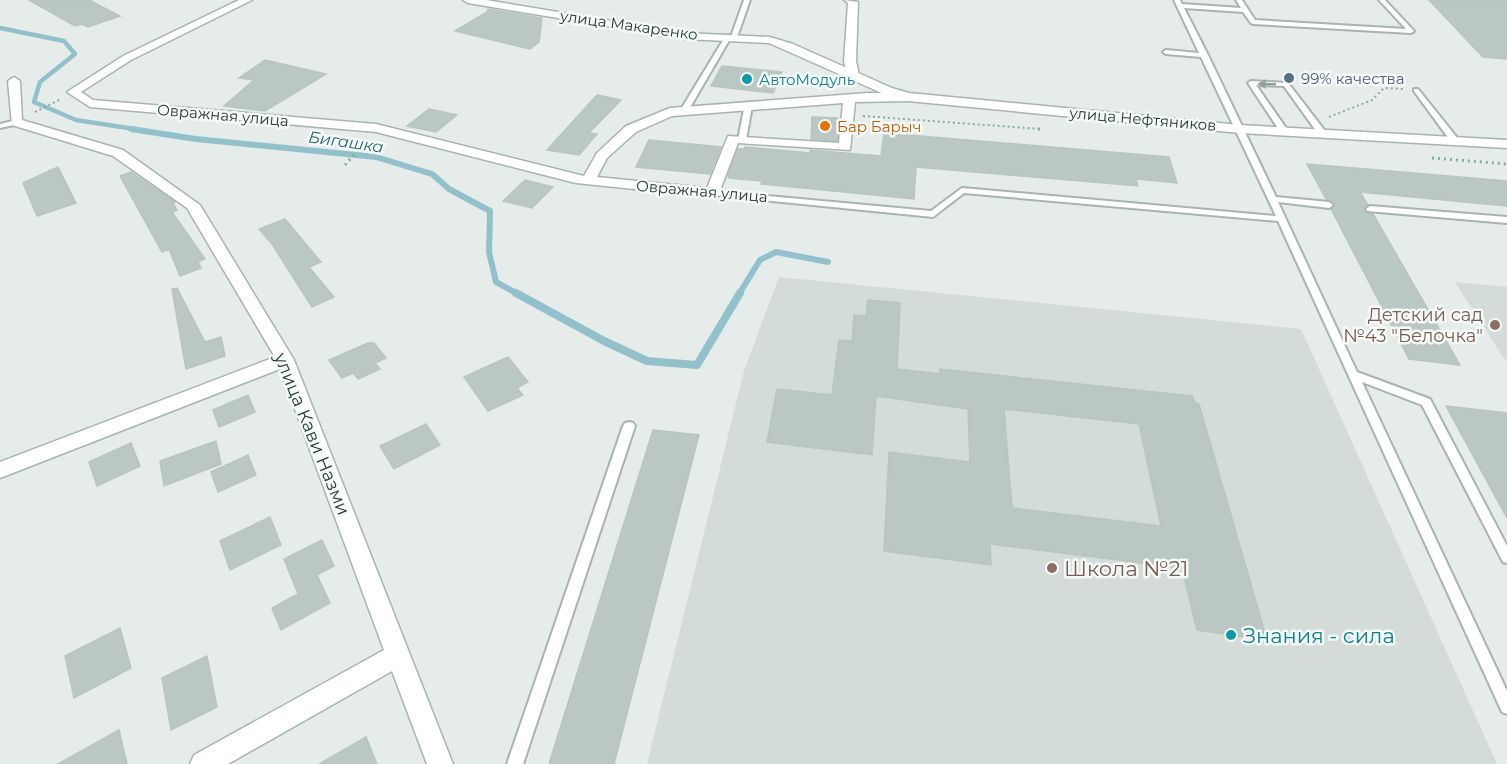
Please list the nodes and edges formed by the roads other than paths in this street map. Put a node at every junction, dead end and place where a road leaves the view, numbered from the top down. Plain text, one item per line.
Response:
1 (247, 0) edge
2 (468, 0) edge
3 (747, 0) edge
4 (849, 0) edge
5 (1239, 0) edge
6 (1382, 0) edge
7 (1179, 3) edge
8 (1245, 10) junction
9 (731, 37) junction
10 (789, 46) joint
11 (1166, 52) dead end
12 (1205, 56) junction
13 (853, 75) junction
14 (14, 81) dead end
15 (1416, 90) road end
16 (908, 97) junction
17 (849, 99) junction
18 (748, 106) junction
19 (684, 111) junction
20 (16, 122) junction
21 (0, 126) edge
22 (1240, 129) junction
23 (1284, 131) junction
24 (1322, 133) junction
25 (742, 140) junction
26 (1455, 141) junction
27 (1507, 144) edge
28 (588, 180) junction
29 (712, 193) junction
30 (1272, 199) junction
31 (1329, 205) dead end
32 (1370, 209) dead end
33 (1281, 219) junction
34 (1507, 220) edge
35 (285, 360) junction
36 (1353, 374) junction
37 (629, 426) dead end
38 (0, 470) edge
39 (1507, 558) edge
40 (398, 656) junction
41 (1502, 685) edge
42 (1507, 707) edge
43 (203, 764) edge
44 (440, 764) edge
45 (515, 764) edge

1 - 28 street, Овражная улица
2 - 9 street, улица Макаренко
3 - 9 lane
4 - 13 street
5 - 8 lane
6 - 8 lane
7 - 8 lane
7 - 12 lane
9 - 10 street, улица Макаренко
9 - 19 lane
10 - 13 street, улица Нефтяников
11 - 12 lane
12 - 22 lane
13 - 16 street, улица Нефтяников
14 - 20 street
15 - 26 lane
16 - 17 street
16 - 22 street, улица Нефтяников
17 - 18 street
17 - 25 street
18 - 19 street
18 - 25 lane
19 - 28 street
20 - 21 lane
20 - 35 street, улица Кави Назми
22 - 23 street, улица Нефтяников
22 - 30 lane
23 - 24 street, улица Нефтяников
24 -> 23 lane
24 - 26 street, улица Нефтяников
25 - 29 street
26 - 27 street, улица Нефтяников
28 - 29 street, Овражная улица
29 - 33 lane, Овражная улица
30 - 31 lane
30 - 33 lane
32 - 34 lane
33 - 36 lane
35 - 38 street
35 - 40 street, улица Кави Назми
36 - 39 lane
36 - 41 lane
37 - 45 lane
40 - 43 street
40 - 44 street, улица Кави Назми
41 - 42 lane

